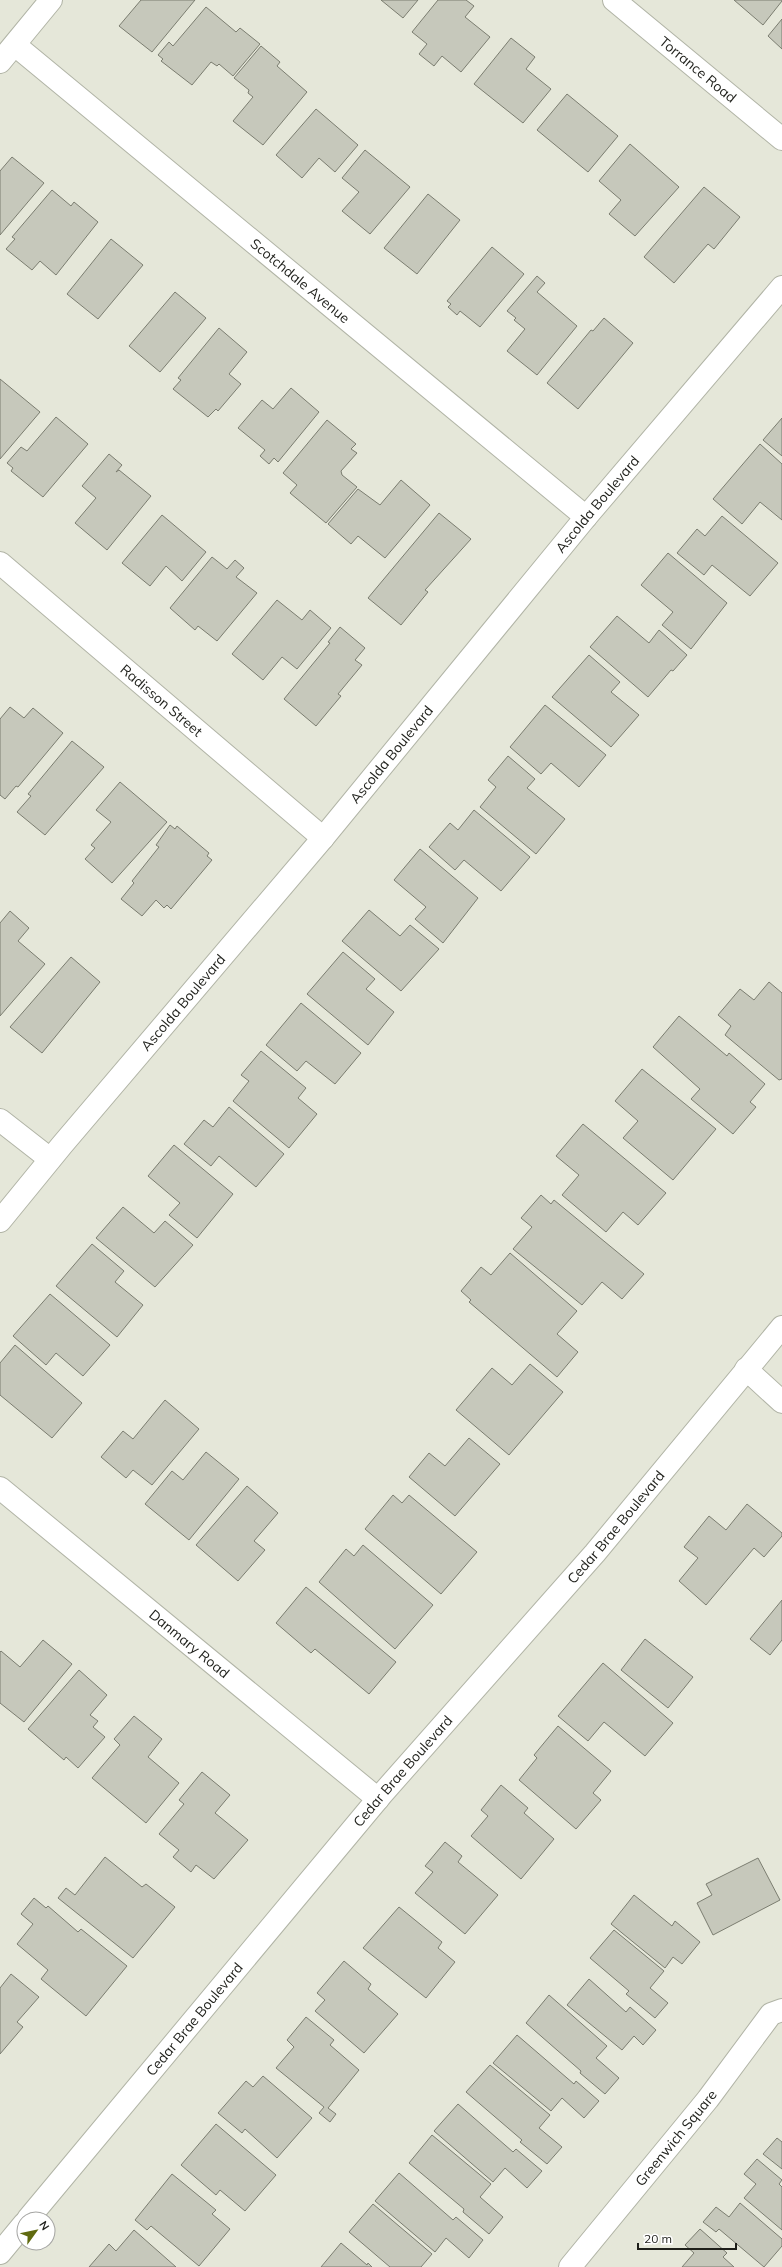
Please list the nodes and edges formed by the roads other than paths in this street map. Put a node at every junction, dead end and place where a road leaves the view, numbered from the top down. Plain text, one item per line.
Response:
1 (51, 0) edge
2 (614, 0) edge
3 (15, 45) junction
4 (0, 62) edge
5 (782, 139) edge
6 (782, 287) edge
7 (586, 517) junction
8 (0, 563) edge
9 (322, 838) junction
10 (0, 1120) edge
11 (50, 1159) junction
12 (0, 1221) edge
13 (782, 1326) edge
14 (746, 1369) junction
15 (782, 1402) edge
16 (0, 1488) edge
17 (378, 1799) junction
18 (782, 2010) edge
19 (35, 2211) edge
20 (16, 2234) edge
21 (0, 2253) edge
22 (570, 2267) edge

1 - 3 street
2 - 5 street, Torrance Road
3 - 4 street
3 - 7 street, Scotchdale Avenue
6 - 7 street, Ascolda Boulevard
7 - 9 street, Ascolda Boulevard
8 - 9 street, Radisson Street
9 - 11 street, Ascolda Boulevard
10 - 11 street
11 - 12 street, Ascolda Boulevard
13 - 14 street, Cedar Brae Boulevard
14 - 15 street
14 - 17 street, Cedar Brae Boulevard
16 - 17 street, Danmary Road
17 - 19 street, Cedar Brae Boulevard
18 - 22 street, Greenwich Square
20 - 21 street

